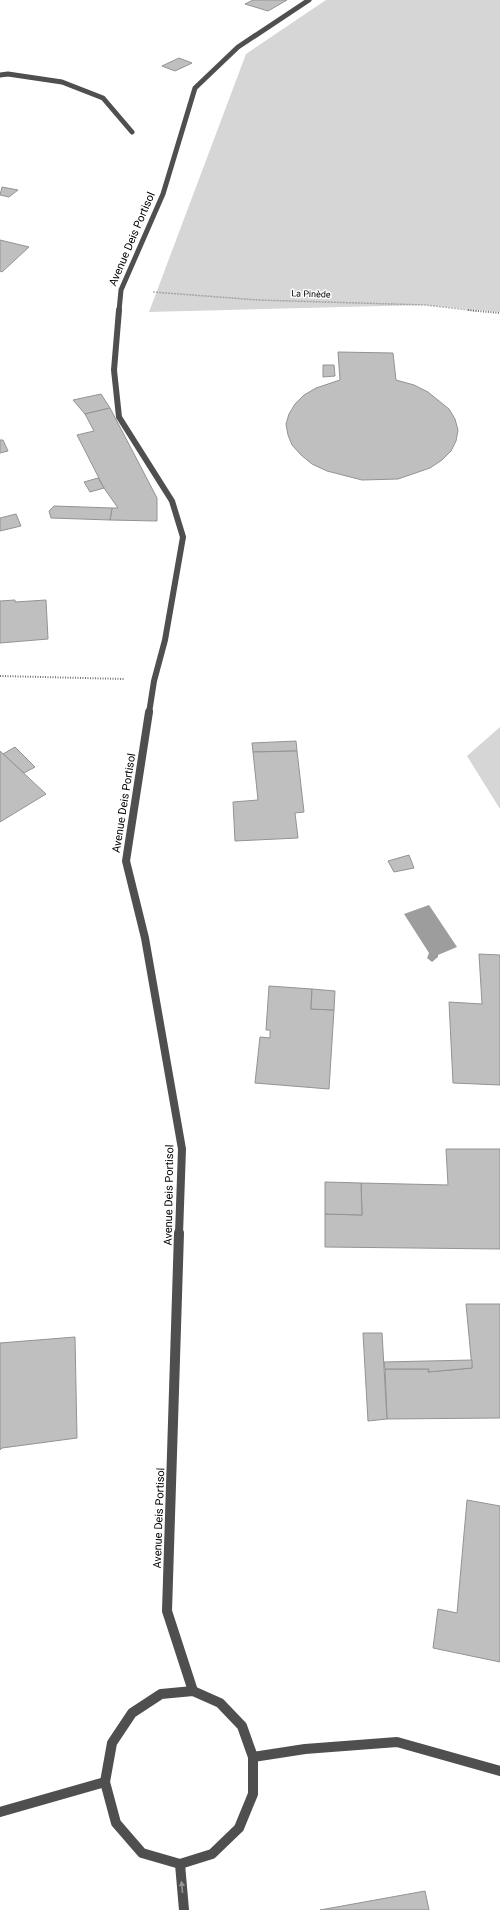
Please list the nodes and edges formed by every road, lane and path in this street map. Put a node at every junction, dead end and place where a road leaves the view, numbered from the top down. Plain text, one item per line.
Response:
1 (310, 0) edge
2 (0, 75) edge
3 (132, 132) dead end
4 (121, 290) junction
5 (500, 313) edge
6 (0, 676) edge
7 (154, 681) junction
8 (193, 1691) junction
9 (253, 1756) junction
10 (500, 1771) edge
11 (105, 1782) junction
12 (0, 1812) edge
13 (180, 1864) junction
14 (184, 1910) edge

1 - 4 street, Avenue Deis Portisol
2 - 3 street
4 - 5 path, La Pinède
4 - 7 street, Avenue Deis Portisol
6 - 7 path
7 - 8 street, Avenue Deis Portisol
8 - 9 street
8 - 11 street
9 - 10 street
9 - 13 street
11 - 12 street
11 - 13 street
14 -> 13 street

